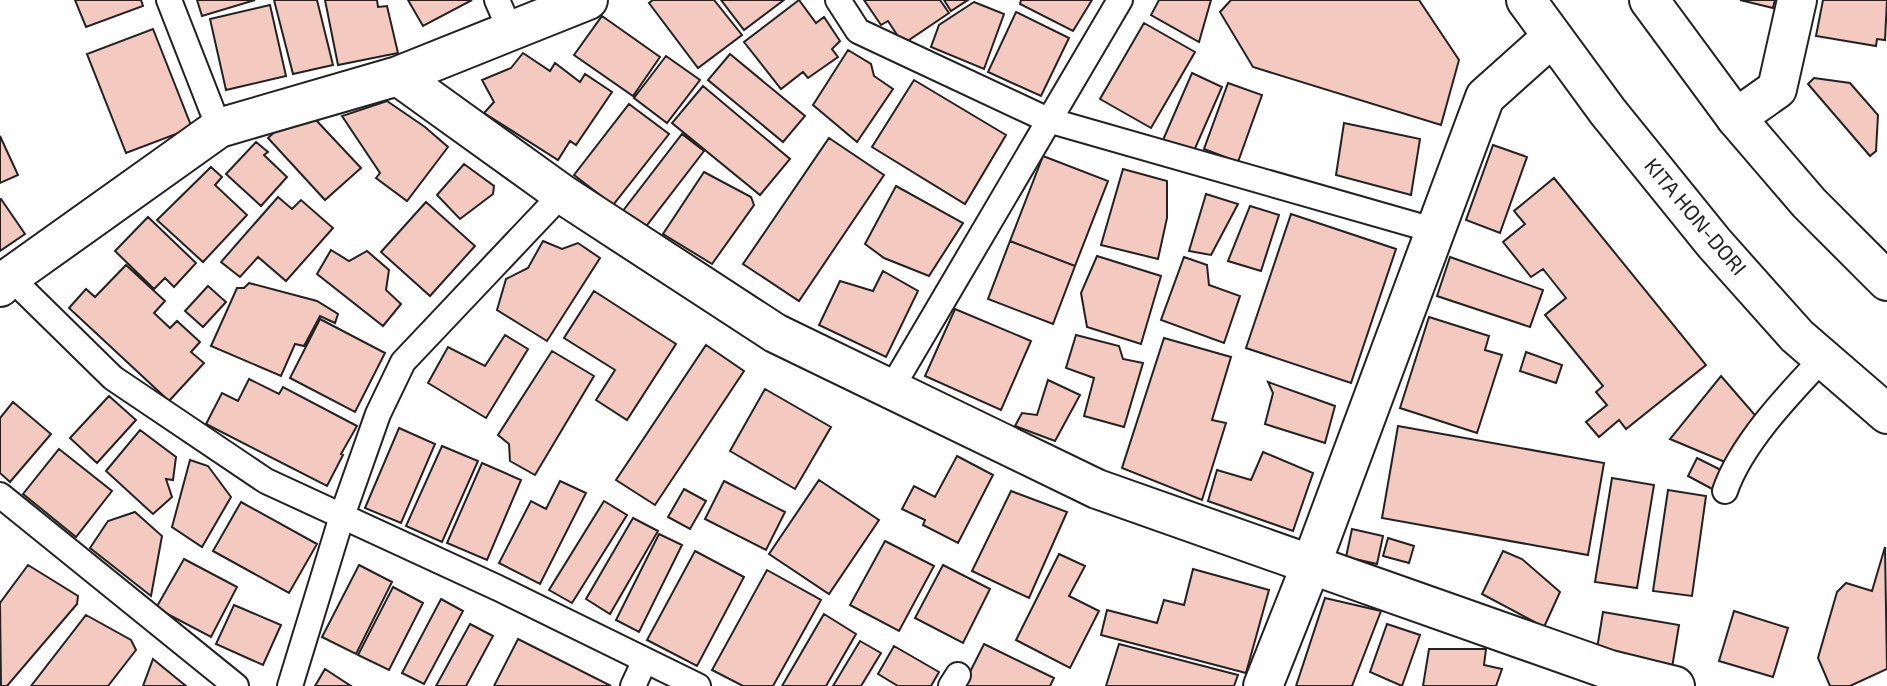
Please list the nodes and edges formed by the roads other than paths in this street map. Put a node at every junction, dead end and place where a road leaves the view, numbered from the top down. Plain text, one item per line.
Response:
1 (169, 0) edge
2 (588, 0) edge
3 (838, 0) edge
4 (1120, 0) edge
5 (1526, 0) edge
6 (1649, 0) edge
7 (1797, 0) edge
8 (504, 15) edge
9 (1552, 37) junction
10 (398, 76) junction
11 (1736, 118) junction
12 (1048, 120) junction
13 (219, 128) junction
14 (562, 194) junction
15 (1433, 230) junction
16 (1887, 281) edge
17 (5, 282) edge
18 (1822, 358) junction
19 (891, 388) junction
20 (1887, 414) edge
21 (1725, 491) dead end
22 (0, 495) edge
23 (342, 516) junction
24 (1311, 565) junction
25 (645, 660) junction
26 (236, 686) edge
27 (290, 686) edge
28 (633, 686) edge
29 (698, 686) edge
30 (1263, 686) edge
31 (1675, 686) edge

1 - 13 lane
2 - 8 main road
3 - 12 lane
4 - 12 lane
5 - 9 main road, KITA HON-DORI
6 - 11 main road
7 - 11 main road
8 - 10 main road
9 - 15 main road
9 - 18 main road, KITA HON-DORI
10 - 13 main road
10 - 14 main road
11 - 16 main road
12 - 15 lane
12 - 19 lane
13 - 17 main road
14 - 19 main road
14 - 23 lane
15 - 24 main road
17 - 23 lane
18 - 20 main road, KITA HON-DORI
18 - 21 lane
19 - 24 main road
22 - 26 lane
23 - 25 lane
23 - 27 lane
24 - 30 main road
24 - 31 main road
25 - 28 lane
25 - 29 lane

